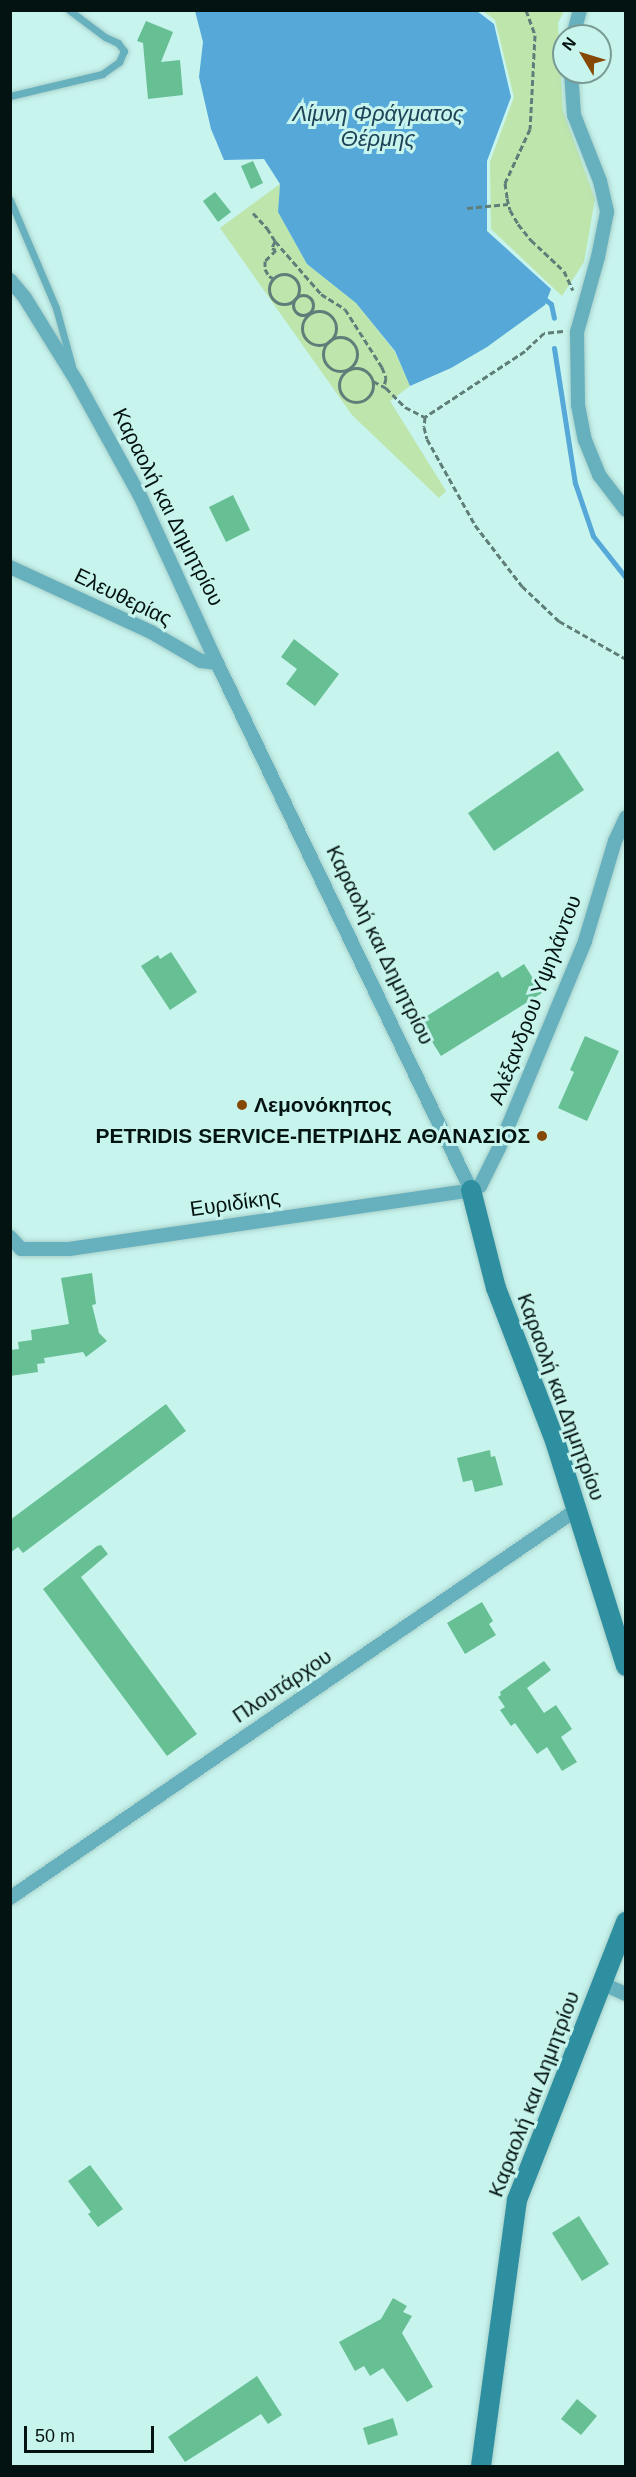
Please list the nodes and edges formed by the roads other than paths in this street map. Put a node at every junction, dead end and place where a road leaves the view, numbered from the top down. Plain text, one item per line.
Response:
1 (69, 10) edge
2 (572, 84) edge
3 (10, 96) edge
4 (10, 200) edge
5 (10, 280) edge
6 (77, 382) junction
7 (626, 510) edge
8 (10, 567) edge
9 (217, 663) junction
10 (626, 817) edge
11 (471, 1190) junction
12 (10, 1238) edge
13 (16, 1249) edge
14 (576, 1510) junction
15 (626, 1666) edge
16 (10, 1898) edge
17 (626, 1922) edge
18 (601, 1983) junction
19 (626, 1994) edge
20 (481, 2466) edge

1 - 3 lane
2 - 7 street
4 - 6 lane
5 - 6 street, Καραολή και Δημητρίου
6 - 9 street, Καραολή και Δημητρίου
8 - 9 street, Ελευθερίας
9 - 11 street, Καραολή και Δημητρίου
10 - 11 street, Αλέξανδρου Υψηλάντου
11 - 13 street, Ευριδίκης
11 - 14 street, Καραολή και Δημητρίου
12 - 13 street, Ευριδίκης
14 - 15 street, Καραολή και Δημητρίου
14 - 16 street, Πλουτάρχου
17 - 18 street, Καραολή και Δημητρίου
18 - 19 street
18 - 20 street, Καραολή και Δημητρίου

